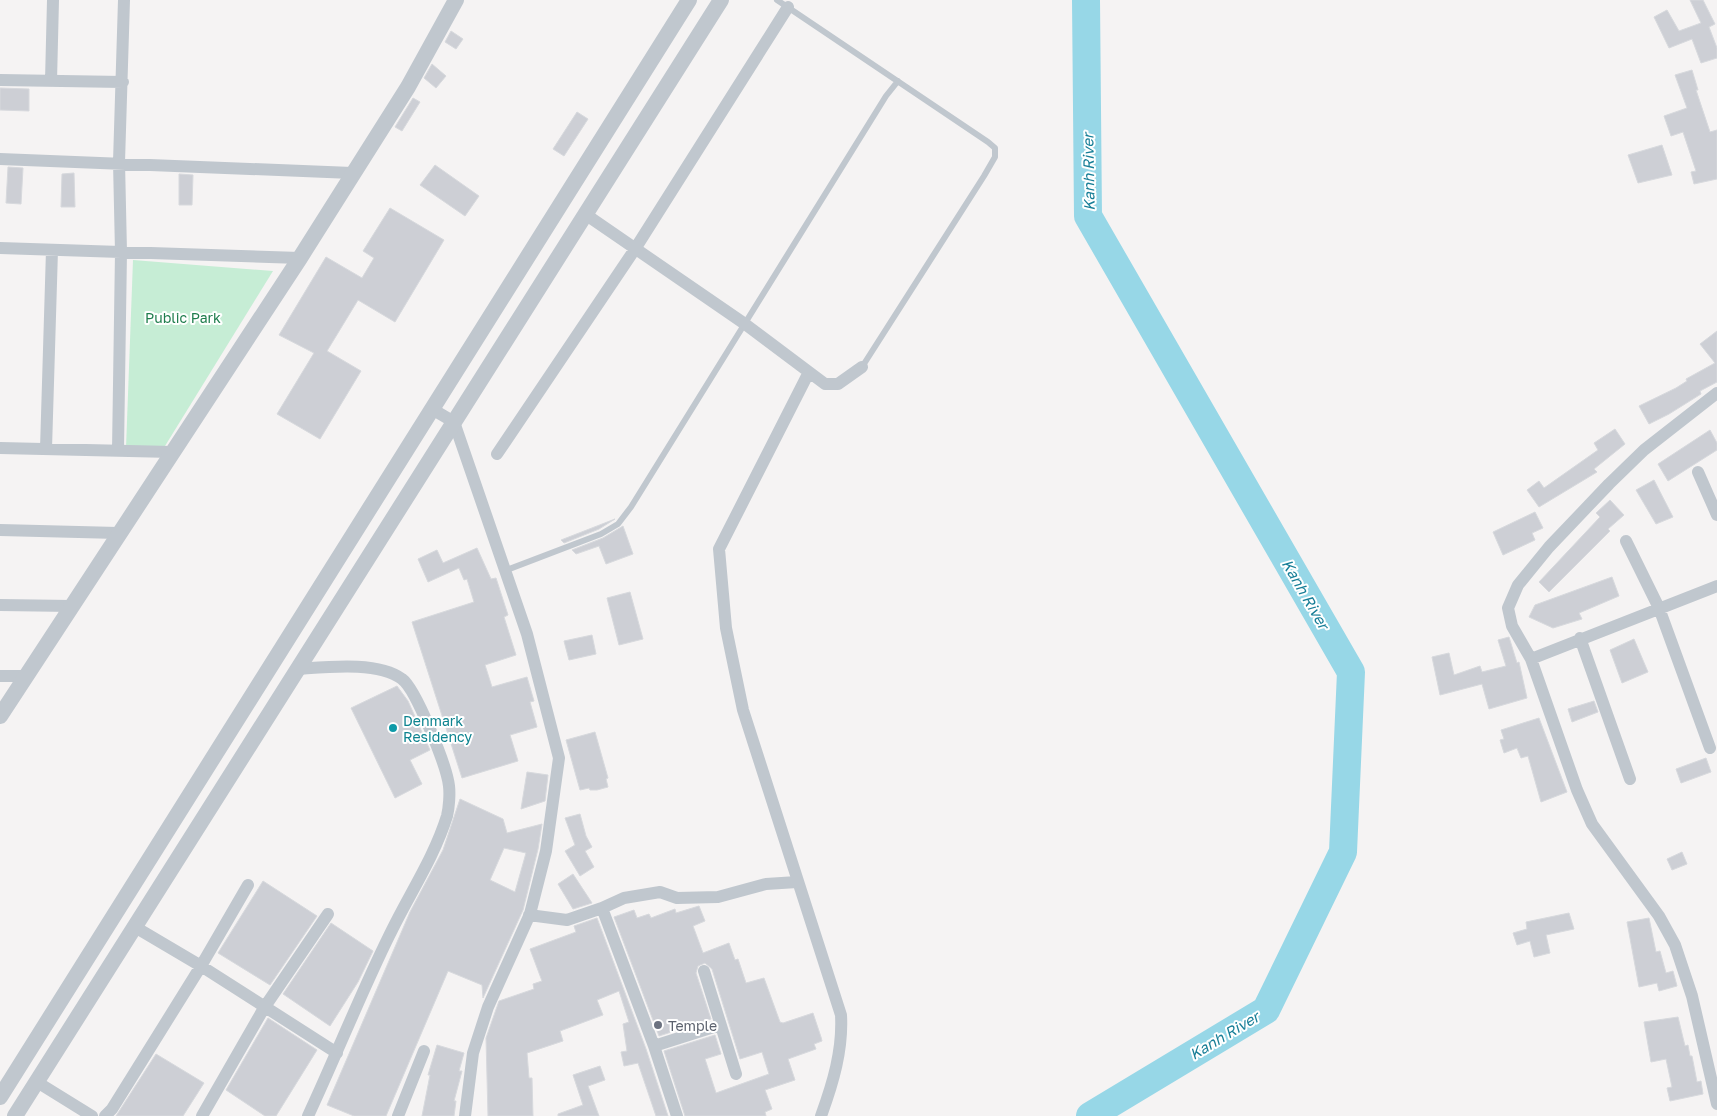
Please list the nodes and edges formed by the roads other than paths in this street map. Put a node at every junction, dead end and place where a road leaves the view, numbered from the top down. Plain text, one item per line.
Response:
1 (53, 0) edge
2 (124, 0) edge
3 (456, 0) edge
4 (689, 0) edge
5 (721, 0) edge
6 (782, 4) edge
7 (0, 80) edge
8 (51, 81) junction
9 (898, 81) junction
10 (123, 82) junction
11 (0, 159) edge
12 (119, 162) junction
13 (352, 173) junction
14 (585, 214) junction
15 (0, 248) edge
16 (635, 249) junction
17 (52, 250) junction
18 (121, 252) junction
19 (300, 258) junction
20 (745, 324) junction
21 (862, 367) joint
22 (809, 372) junction
23 (1717, 393) edge
24 (432, 409) junction
25 (454, 422) junction
26 (0, 448) edge
27 (46, 449) junction
28 (118, 450) junction
29 (172, 452) junction
30 (497, 454) dead end
31 (1698, 472) dead end
32 (1717, 515) edge
33 (0, 530) edge
34 (118, 533) junction
35 (1626, 541) dead end
36 (504, 571) junction
37 (1717, 586) edge
38 (0, 605) edge
39 (72, 606) junction
40 (1658, 608) junction
41 (1580, 638) junction
42 (1531, 659) junction
43 (298, 668) junction
44 (0, 676) edge
45 (26, 676) junction
46 (0, 716) edge
47 (1710, 748) dead end
48 (1630, 779) dead end
49 (797, 882) junction
50 (248, 885) dead end
51 (602, 908) junction
52 (328, 914) dead end
53 (529, 915) junction
54 (135, 927) junction
55 (201, 966) junction
56 (704, 971) dead end
57 (264, 1008) junction
58 (720, 1025) junction
59 (654, 1046) junction
60 (424, 1051) dead end
61 (337, 1053) junction
62 (736, 1074) dead end
63 (37, 1082) junction
64 (0, 1097) edge
65 (1717, 1104) edge
66 (15, 1116) edge
67 (92, 1116) edge
68 (105, 1116) edge
69 (202, 1116) edge
70 (308, 1116) edge
71 (398, 1116) edge
72 (465, 1116) edge
73 (677, 1116) edge
74 (821, 1116) edge

1 - 8 street
2 - 10 street
3 - 13 street
4 - 24 street
5 - 14 street
6 - 9 lane
6 - 16 street
7 - 8 street
8 - 10 street
9 - 20 lane
9 - 21 lane
10 - 12 street
11 - 12 street
12 - 13 street
12 - 18 street
13 - 19 street
14 - 16 street
14 - 25 street
15 - 17 street
16 - 20 street
16 - 30 street
17 - 18 street
17 - 27 street
18 - 19 street
18 - 28 street
19 - 29 street
20 - 22 street
20 - 36 lane
21 - 22 street
22 - 49 street
23 - 42 street
24 - 25 street
24 - 64 street
25 - 36 street
25 - 43 street
26 - 27 street
27 - 28 street
28 - 29 street
29 - 34 street
31 - 32 street
33 - 34 street
34 - 39 street
35 - 40 street
36 - 53 street
37 - 40 street
38 - 39 street
39 - 45 street
40 - 41 street
40 - 47 street
41 - 42 street
41 - 48 street
42 - 65 street
43 - 54 street
43 - 61 street
44 - 45 street
45 - 46 street
49 - 51 street
49 - 74 street
50 - 55 street
51 - 53 street
51 - 59 street
52 - 57 street
53 - 72 street
54 - 55 street
54 - 63 street
55 - 57 street
55 - 68 street
56 - 58 street
57 - 61 street
57 - 69 street
58 - 59 street
58 - 62 street
59 - 73 street
60 - 71 street
61 - 70 street
63 - 66 street
63 - 67 street

